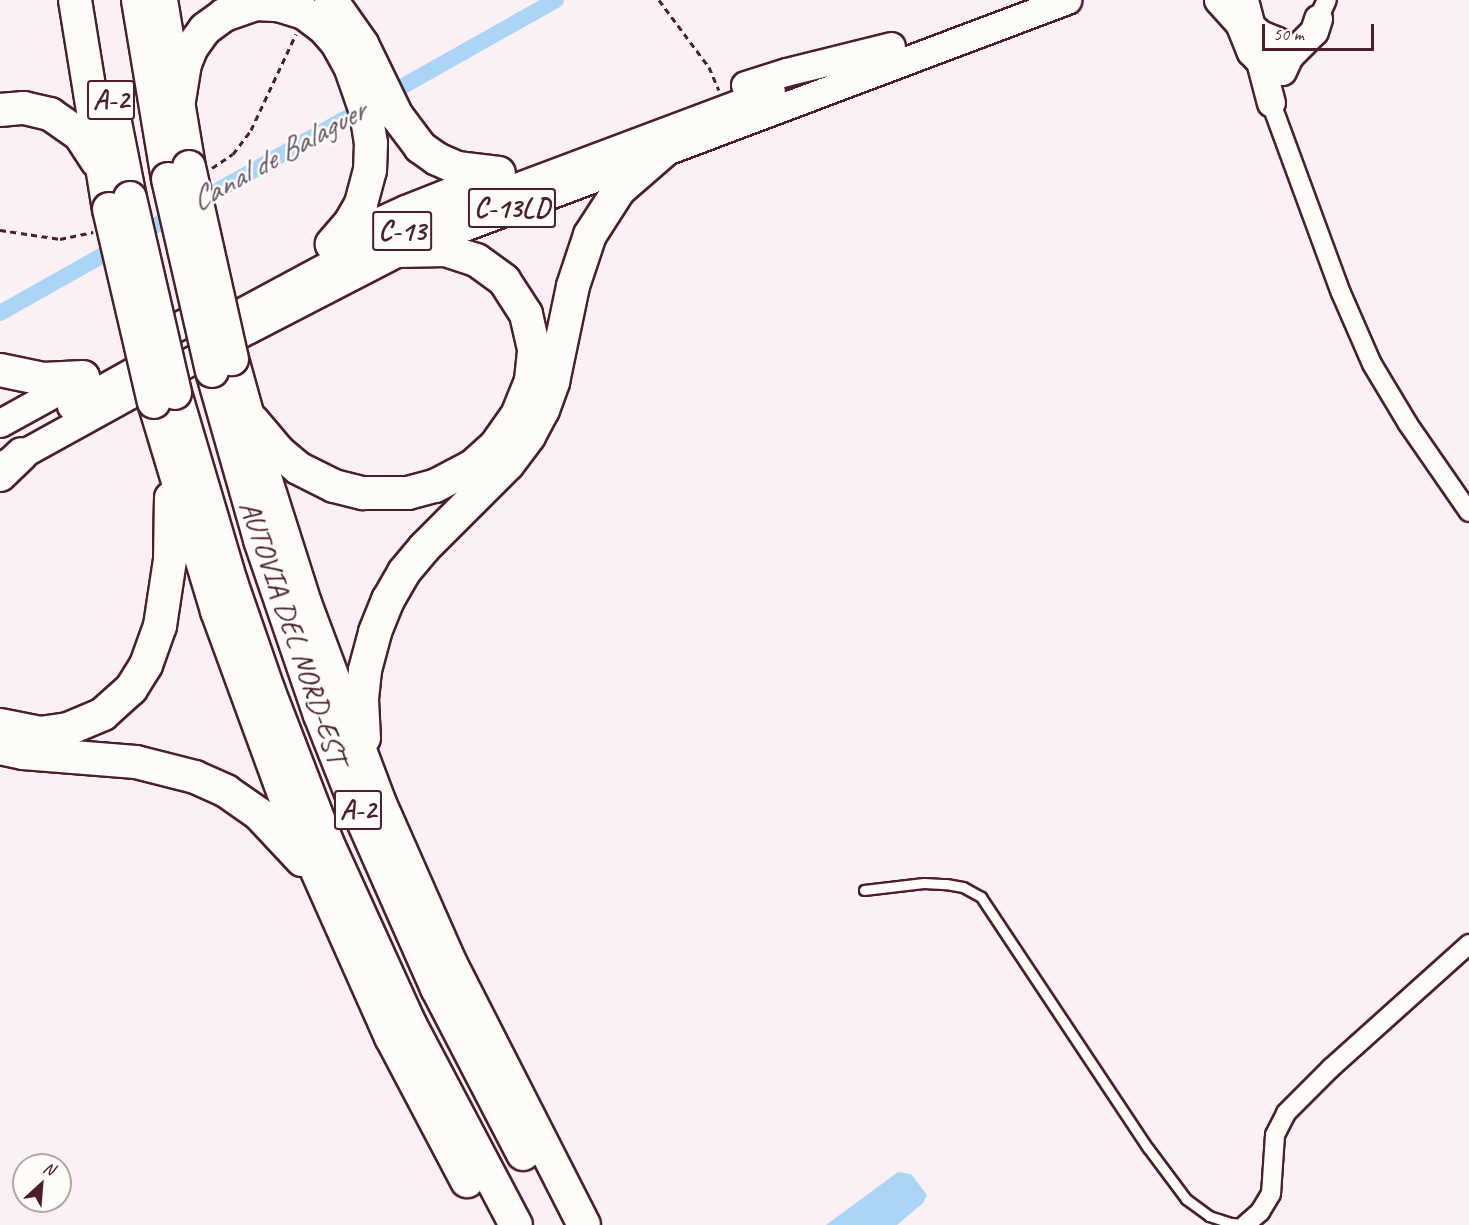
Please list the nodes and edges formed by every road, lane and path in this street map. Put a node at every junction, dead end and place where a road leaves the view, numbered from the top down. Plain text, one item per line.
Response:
1 (75, 0) edge
2 (96, 0) edge
3 (138, 0) edge
4 (161, 0) edge
5 (331, 0) edge
6 (659, 0) edge
7 (1017, 0) edge
8 (1067, 0) edge
9 (1218, 0) edge
10 (1244, 0) edge
11 (1322, 10) edge
12 (300, 27) dead end
13 (891, 46) junction
14 (1274, 52) junction
15 (365, 76) junction
16 (720, 93) junction
17 (1271, 103) joint
18 (178, 107) junction
19 (0, 110) edge
20 (251, 130) dead end
21 (664, 150) junction
22 (101, 168) junction
23 (178, 173) junction
24 (499, 173) junction
25 (120, 204) junction
26 (332, 244) junction
27 (400, 252) junction
28 (222, 365) junction
29 (0, 370) edge
30 (83, 377) junction
31 (165, 398) junction
32 (247, 413) junction
33 (0, 423) edge
34 (5, 460) edge
35 (170, 461) junction
36 (1469, 513) edge
37 (0, 725) edge
38 (0, 748) edge
39 (368, 772) junction
40 (320, 883) junction
41 (864, 890) dead end
42 (1469, 944) edge
43 (493, 1225) edge
44 (516, 1225) edge
45 (563, 1225) edge
46 (584, 1225) edge
47 (1246, 1225) edge

1 - 22 highway
2 - 25 highway, AUTOVIA DEL NORD-EST / A-2
3 - 23 highway, A-2
4 - 18 highway
5 - 15 highway
6 - 16 path
7 - 13 main road, C-13
8 - 21 main road, C-13LD
9 - 14 main road
10 - 14 main road
11 - 14 main road
12 - 20 path
13 - 16 main road
13 - 34 main road, C-13
14 - 17 main road
15 - 18 highway
15 - 24 highway
15 - 26 highway
16 - 24 main road
17 - 36 street
18 - 23 highway
19 - 22 highway
21 - 27 main road, C-13LD
21 - 39 highway
22 - 25 highway
23 - 28 highway, bridge
24 - 26 main road
25 - 31 highway, AUTOVIA DEL NORD-EST / A-2, bridge
26 - 30 main road
27 - 32 highway
27 - 34 main road, C-13LD
28 - 32 highway
28 - 45 highway, AUTOVIA DEL NORD-EST / A-2
29 - 30 highway
30 - 33 main road
31 - 35 highway
31 - 44 highway, AUTOVIA DEL NORD-EST / A-2
32 - 39 highway
35 - 37 highway
35 - 40 highway
38 - 40 highway
39 - 46 highway
40 - 43 highway
41 - 47 lane
42 - 47 street

